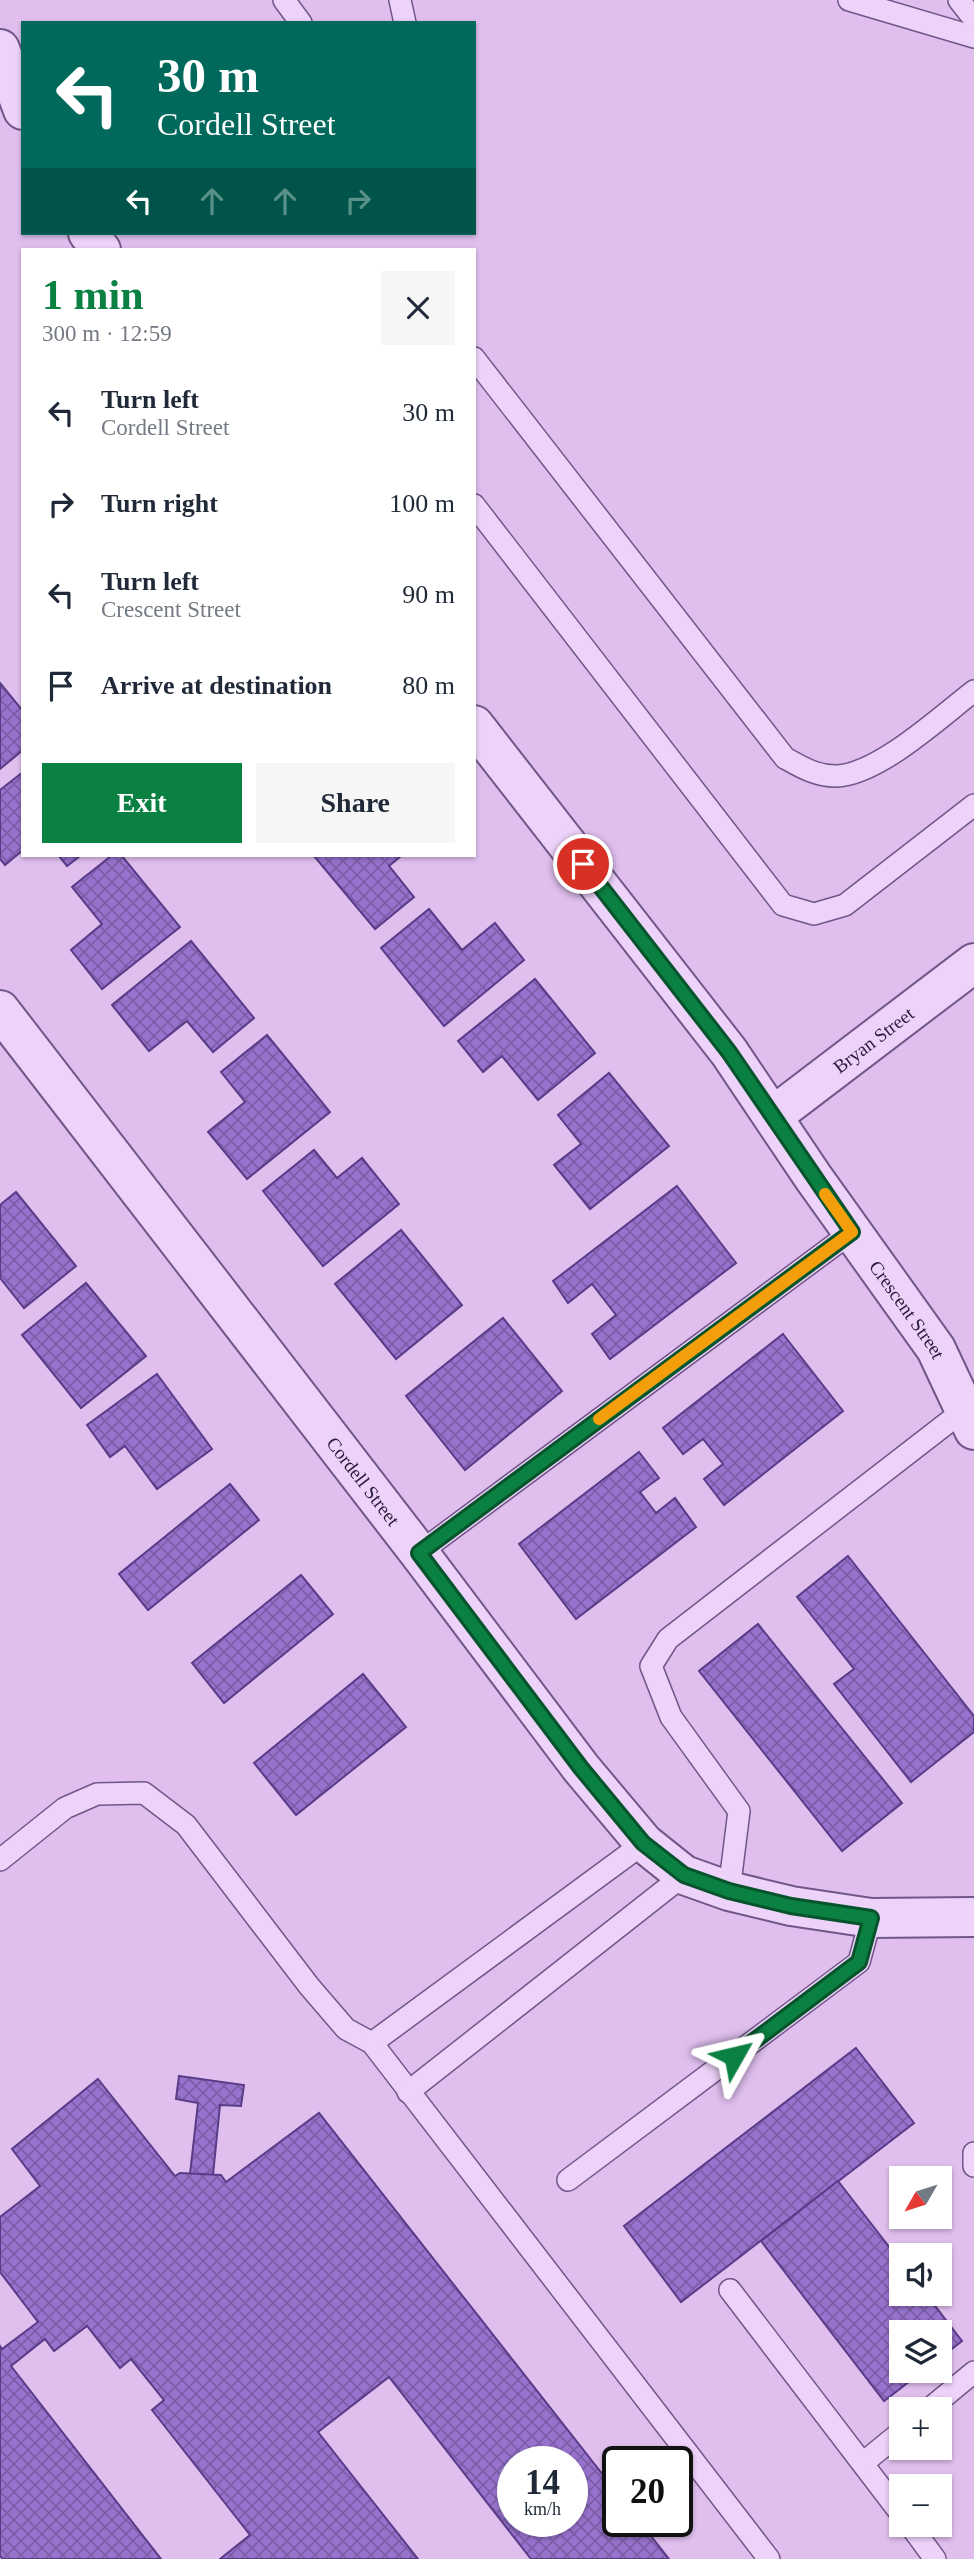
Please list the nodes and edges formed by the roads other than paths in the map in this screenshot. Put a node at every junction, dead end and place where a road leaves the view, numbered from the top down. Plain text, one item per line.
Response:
1 (284, 0) edge
2 (400, 0) edge
3 (849, 0) edge
4 (959, 0) edge
5 (974, 19) edge
6 (300, 21) edge
7 (405, 21) edge
8 (974, 37) edge
9 (0, 49) edge
10 (21, 105) edge
11 (476, 361) edge
12 (476, 508) edge
13 (974, 691) edge
14 (476, 728) edge
15 (974, 805) edge
16 (974, 963) edge
17 (0, 1010) edge
18 (773, 1116) junction
19 (852, 1232) junction
20 (969, 1420) edge
21 (419, 1553) junction
22 (643, 1843) junction
23 (0, 1860) edge
24 (684, 1875) junction
25 (729, 1891) junction
26 (974, 1917) edge
27 (871, 1918) junction
28 (372, 2043) junction
29 (408, 2092) junction
30 (974, 2154) edge
31 (974, 2166) edge
32 (568, 2180) dead end
33 (730, 2290) dead end
34 (974, 2372) edge
35 (944, 2397) edge
36 (889, 2442) edge
37 (863, 2463) junction
38 (889, 2498) edge
39 (919, 2537) edge
40 (769, 2559) edge
41 (935, 2559) edge

1 - 6 lane
2 - 7 lane
3 - 8 lane
4 - 5 lane
9 - 10 street
11 - 13 lane
12 - 15 lane
14 - 18 street, Crescent Street
16 - 18 street, Bryan Street
17 - 21 street, Cordell Street
18 - 19 street, Crescent Street
19 - 20 street, Crescent Street
19 - 21 lane
20 - 25 lane
21 - 22 street, Cordell Street
22 - 24 street, Cordell Street
22 - 28 lane
23 - 28 lane
24 - 25 street, Cordell Street
24 - 29 lane
25 - 27 street, Cordell Street
26 - 27 street, Cordell Street
27 - 32 lane
28 - 29 lane
29 - 40 lane
30 - 31 lane
33 - 37 lane
34 - 35 lane
36 - 37 lane
37 - 38 lane
39 - 41 lane

